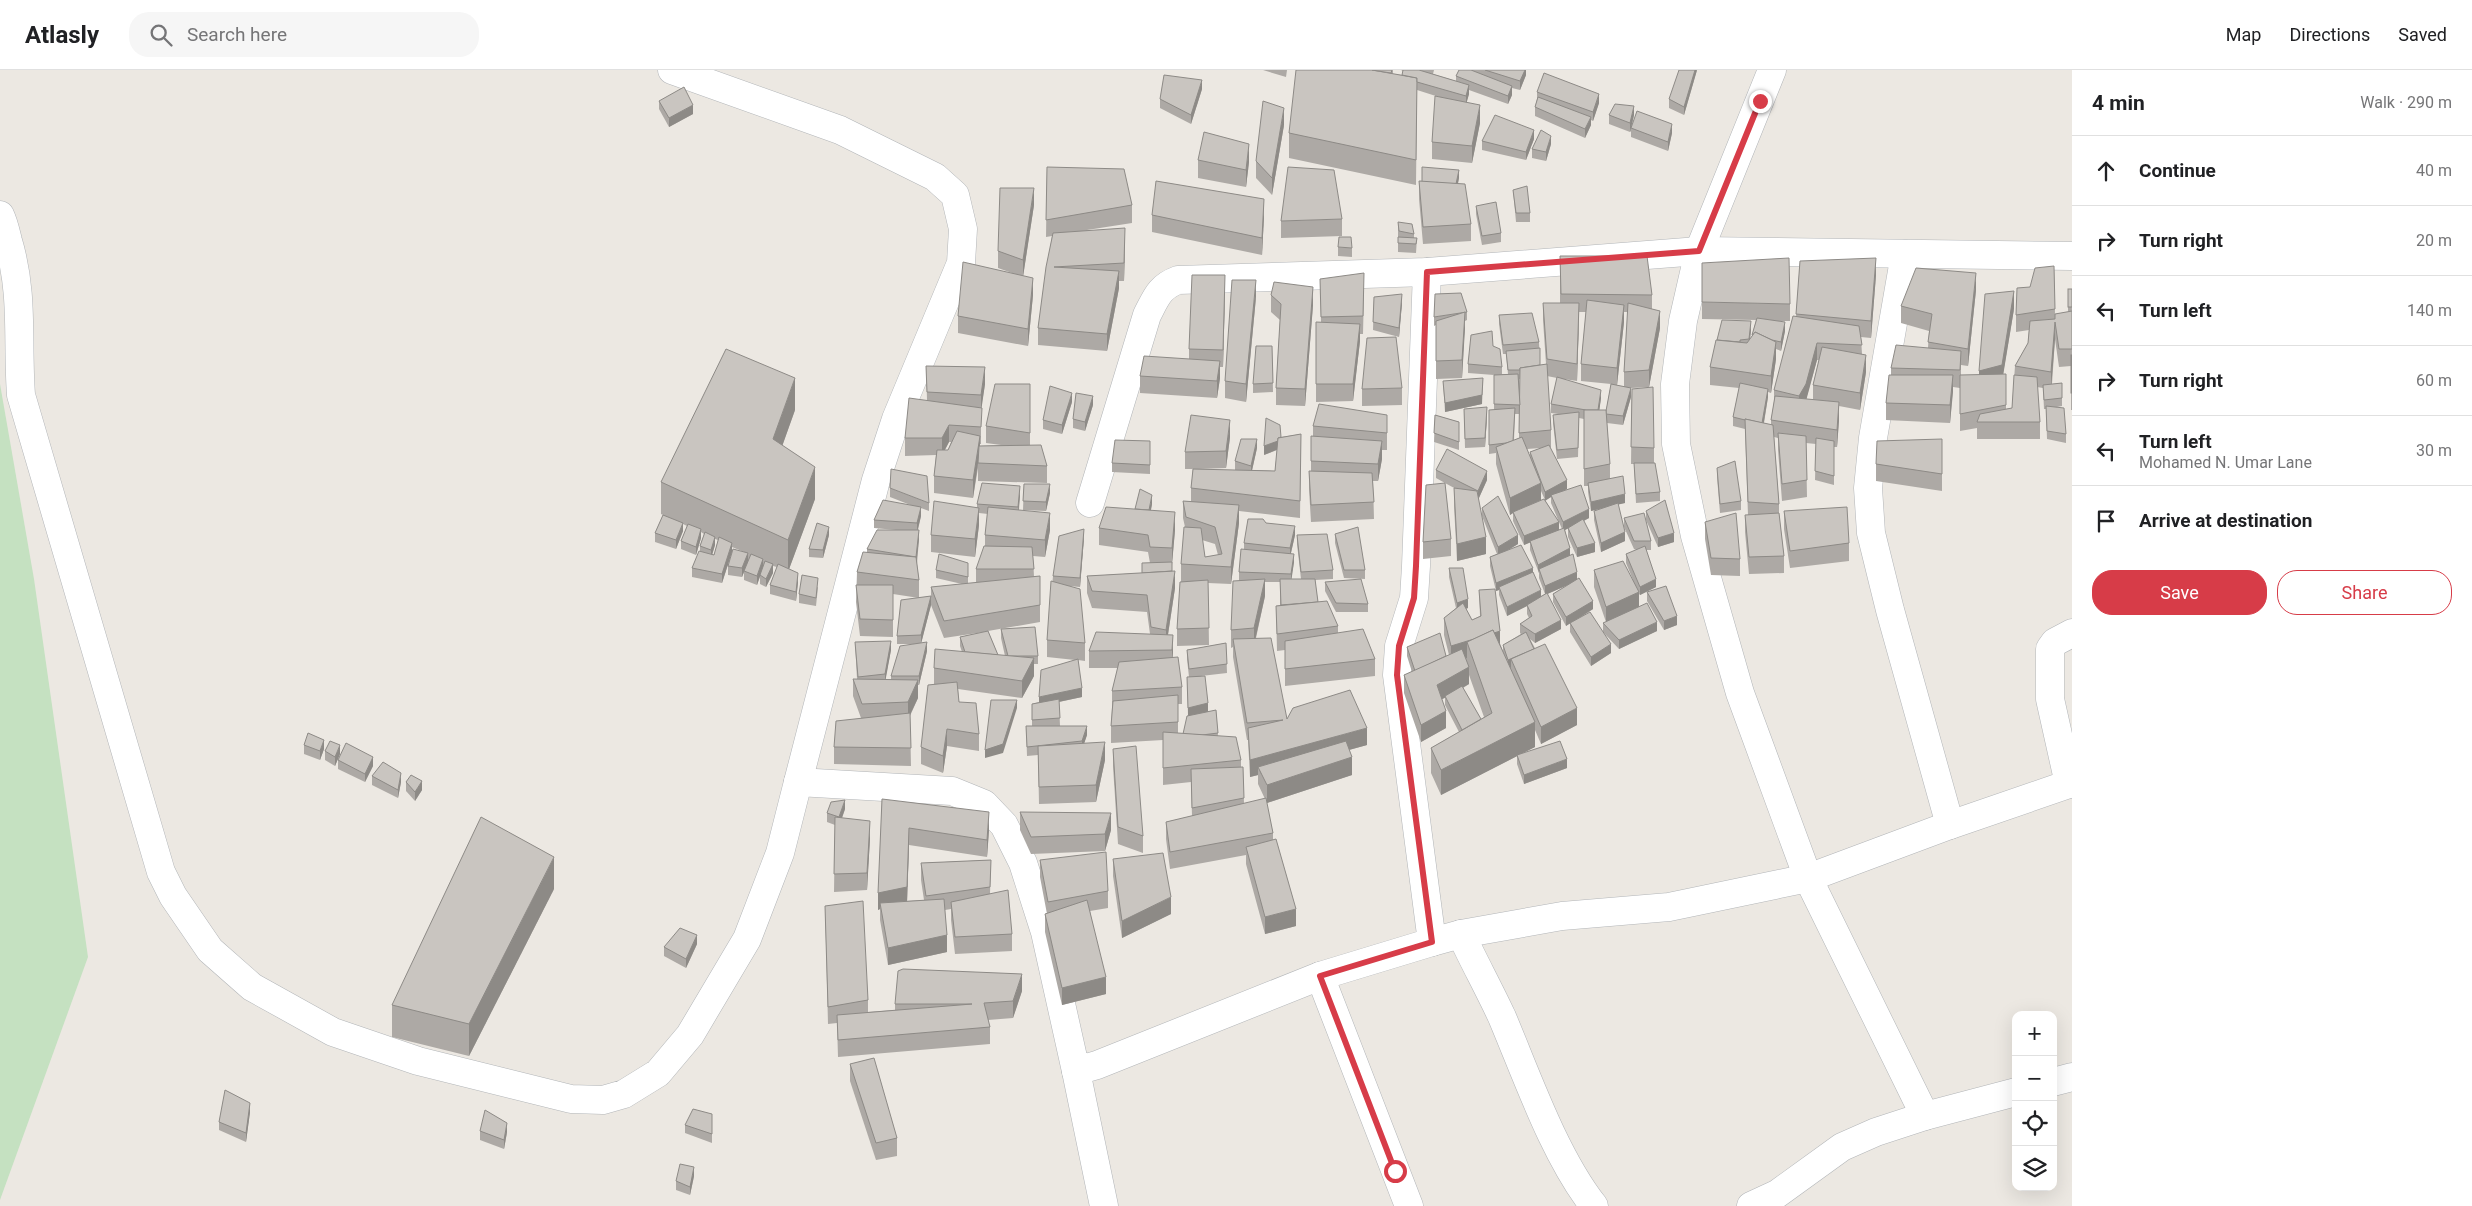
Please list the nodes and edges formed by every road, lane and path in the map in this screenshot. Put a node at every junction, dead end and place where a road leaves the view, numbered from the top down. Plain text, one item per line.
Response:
1 (672, 70) edge
2 (1772, 70) edge
3 (0, 215) edge
4 (1699, 251) junction
5 (1904, 254) junction
6 (2072, 256) edge
7 (1427, 272) junction
8 (1090, 503) dead end
9 (2072, 633) edge
10 (798, 782) junction
11 (2070, 783) edge
12 (1950, 825) junction
13 (1808, 878) junction
14 (1460, 934) junction
15 (1432, 942) junction
16 (1320, 976) junction
17 (1076, 1071) junction
18 (2072, 1077) edge
19 (2057, 1081) edge
20 (2012, 1093) edge
21 (1925, 1116) junction
22 (1104, 1206) edge
23 (1409, 1206) edge
24 (1594, 1206) edge
25 (1751, 1206) edge

1 - 10 street
2 - 4 street
3 - 10 street
4 - 5 street
4 - 7 street
4 - 13 street
5 - 6 street
5 - 12 street
7 - 8 street
7 - 15 street
9 - 11 street
10 - 17 street
11 - 12 street
12 - 13 street
13 - 14 street
13 - 21 street
14 - 15 street
14 - 24 street
15 - 16 street
16 - 17 street
16 - 23 street
17 - 22 street
18 - 19 street
20 - 21 street
21 - 25 street

